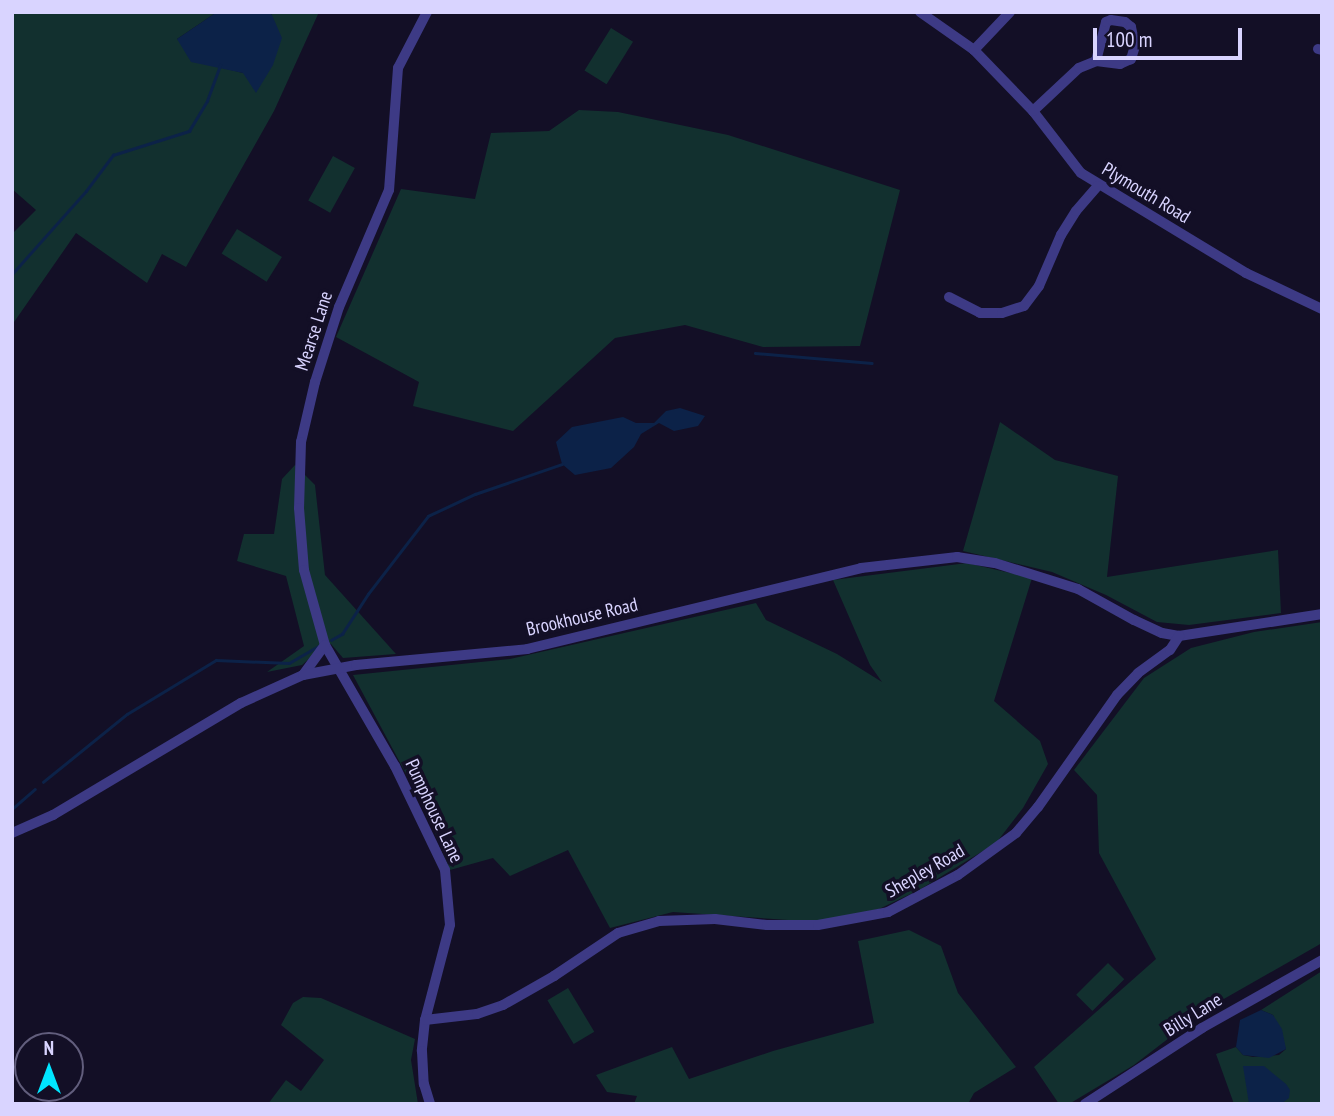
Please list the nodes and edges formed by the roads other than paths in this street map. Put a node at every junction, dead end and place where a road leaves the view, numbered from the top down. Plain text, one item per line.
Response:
1 (427, 12) edge
2 (920, 12) edge
3 (1010, 12) edge
4 (974, 50) junction
5 (1096, 61) junction
6 (1033, 111) junction
7 (1098, 186) junction
8 (949, 297) dead end
9 (1322, 309) edge
10 (1322, 614) edge
11 (1180, 636) junction
12 (325, 645) junction
13 (336, 669) junction
14 (303, 675) junction
15 (12, 833) edge
16 (1322, 960) edge
17 (425, 1020) junction
18 (430, 1104) edge
19 (1086, 1104) edge

1 - 12 street, Mearse Lane
2 - 4 street, Plymouth Road
3 - 4 street
4 - 6 street, Plymouth Road
5 - 5 street
5 - 6 street
6 - 7 street, Plymouth Road
7 - 8 street
7 - 9 street, Plymouth Road
10 - 11 street
11 - 13 street, Brookhouse Road
11 - 17 street, Shepley Road
12 - 13 street, Mearse Lane
12 - 14 street
13 - 14 street, Brookhouse Road
13 - 17 street, Pumphouse Lane
14 - 15 street, Brookhouse Road
16 - 19 street, Billy Lane
17 - 18 street, Pumphouse Lane

